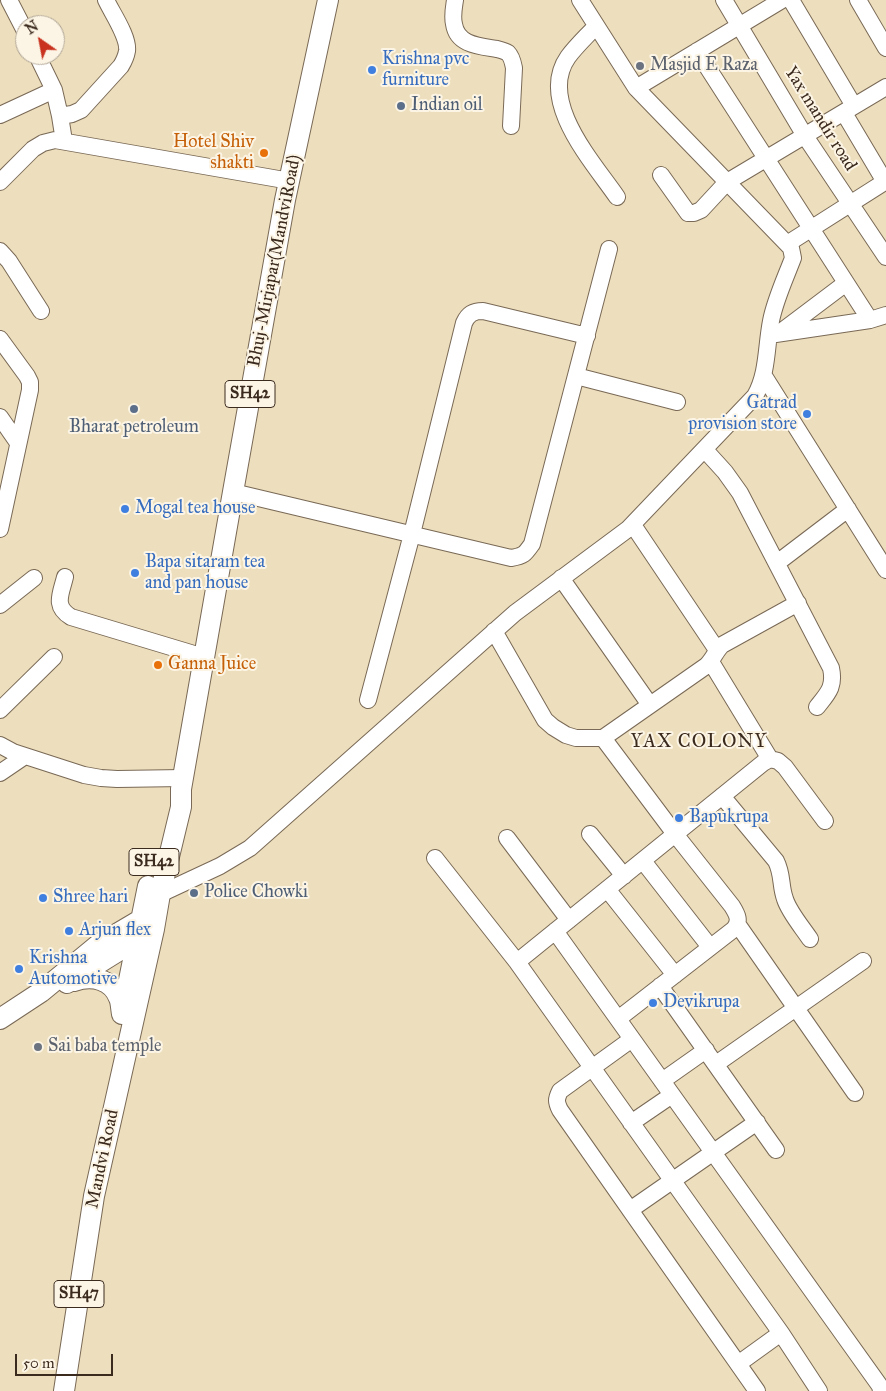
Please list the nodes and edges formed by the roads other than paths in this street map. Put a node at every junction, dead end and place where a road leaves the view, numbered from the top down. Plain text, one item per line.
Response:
1 (9, 0) edge
2 (106, 0) edge
3 (328, 0) edge
4 (455, 0) edge
5 (580, 0) edge
6 (724, 0) edge
7 (782, 0) edge
8 (791, 0) edge
9 (858, 0) edge
10 (17, 15) edge
11 (596, 26) junction
12 (739, 26) junction
13 (886, 48) edge
14 (697, 51) junction
15 (42, 65) edge
16 (886, 87) edge
17 (636, 88) junction
18 (54, 90) junction
19 (849, 110) junction
20 (0, 115) edge
21 (60, 116) junction
22 (511, 126) dead end
23 (805, 136) junction
24 (64, 141) junction
25 (767, 159) junction
26 (660, 175) dead end
27 (1, 180) edge
28 (290, 181) junction
29 (727, 182) junction
30 (885, 182) edge
31 (617, 197) dead end
32 (850, 204) junction
33 (811, 229) junction
34 (787, 244) junction
35 (609, 249) dead end
36 (0, 251) edge
37 (886, 258) edge
38 (846, 283) junction
39 (41, 311) dead end
40 (886, 315) edge
41 (870, 320) junction
42 (774, 334) junction
43 (587, 336) junction
44 (0, 339) edge
45 (576, 376) junction
46 (764, 376) junction
47 (677, 402) dead end
48 (0, 416) edge
49 (18, 443) junction
50 (705, 450) junction
51 (7, 467) edge
52 (233, 492) junction
53 (848, 509) junction
54 (632, 525) junction
55 (0, 529) edge
56 (412, 534) junction
57 (777, 563) junction
58 (886, 570) edge
59 (65, 577) dead end
60 (34, 578) dead end
61 (561, 578) junction
62 (798, 603) junction
63 (0, 605) edge
64 (494, 631) junction
65 (714, 656) junction
66 (54, 657) dead end
67 (204, 657) junction
68 (368, 700) dead end
69 (650, 706) junction
70 (816, 707) dead end
71 (0, 710) edge
72 (603, 738) junction
73 (0, 745) edge
74 (25, 756) junction
75 (770, 759) junction
76 (0, 772) edge
77 (182, 783) junction
78 (722, 796) junction
79 (825, 820) dead end
80 (590, 834) dead end
81 (675, 834) junction
82 (507, 838) dead end
83 (435, 858) dead end
84 (643, 860) junction
85 (624, 876) junction
86 (607, 889) junction
87 (153, 913) junction
88 (569, 920) junction
89 (738, 925) junction
90 (555, 931) junction
91 (810, 939) dead end
92 (137, 940) junction
93 (710, 947) junction
94 (863, 961) dead end
95 (517, 962) junction
96 (675, 975) junction
97 (70, 982) junction
98 (660, 986) junction
99 (41, 992) junction
100 (796, 1008) junction
101 (122, 1014) junction
102 (0, 1019) edge
103 (618, 1019) junction
104 (632, 1039) junction
105 (706, 1050) junction
106 (716, 1064) junction
107 (592, 1067) junction
108 (662, 1081) junction
109 (854, 1093) dead end
110 (672, 1096) junction
111 (757, 1122) junction
112 (631, 1123) junction
113 (776, 1150) dead end
114 (713, 1153) junction
115 (672, 1181) junction
116 (94, 1196) junction
117 (630, 1210) junction
118 (781, 1334) junction
119 (738, 1364) junction
120 (64, 1391) edge
121 (757, 1391) edge
122 (819, 1391) edge
123 (881, 1391) edge

1 - 10 street
2 - 21 street
3 - 28 main road, Bhuj-Mirjapar(MandviRoad) / SH42
4 - 22 street
5 - 11 street
6 - 12 street, Yax mandir road
7 - 12 street
8 - 19 street
9 - 13 street
11 - 17 street
11 - 31 street
12 - 14 street
12 - 23 street, Yax mandir road
14 - 17 street
14 - 25 street
15 - 18 street
16 - 19 street
17 - 29 street
18 - 20 street
18 - 21 street
19 - 23 street
19 - 30 street
21 - 24 street
23 - 25 street
23 - 32 street, Yax mandir road
24 - 27 street
24 - 28 street
25 - 29 street
25 - 33 street
26 - 29 street
28 - 52 main road, Bhuj-Mirjapar(MandviRoad) / SH42
29 - 34 street
30 - 32 street
32 - 33 street
32 - 37 street, Yax mandir road
33 - 34 street
33 - 38 street
34 - 42 street
35 - 43 street
36 - 39 street
38 - 41 street
38 - 42 street
40 - 41 street
41 - 42 street
42 - 46 street
43 - 45 street
43 - 56 street
44 - 49 street
45 - 47 street
45 - 56 street
46 - 50 street
46 - 53 street
48 - 49 street
49 - 51 street
50 - 54 street
50 - 57 street
51 - 55 street
52 - 56 street
52 - 67 main road, Bhuj-Mirjapar(MandviRoad) / SH42
53 - 57 street
53 - 58 street
54 - 61 street
54 - 65 street
56 - 68 street
57 - 62 street
59 - 67 street
60 - 63 street
61 - 64 street
61 - 69 street
62 - 65 street
62 - 70 street
64 - 72 street
64 - 87 street
65 - 69 street
65 - 75 street
66 - 71 street
67 - 77 main road, Bhuj-Mirjapar(MandviRoad) / SH42
69 - 72 street
72 - 81 street
73 - 74 street
74 - 76 street
74 - 77 street
75 - 78 street
75 - 79 street
77 - 87 main road, Bhuj-Mirjapar(MandviRoad) / SH42
77 - 87 main road, Bhuj-Mirjapar(MandviRoad) / SH42
78 - 81 street
78 - 91 street
80 - 85 street
81 - 84 street
81 - 89 street
82 - 88 street
83 - 95 street
84 - 85 street
84 - 93 street
85 - 86 street
86 - 88 street
86 - 96 street
87 - 92 main road
87 - 99 main road
87 - 116 main road, Mandvi Road / SH47
88 - 90 street
89 - 93 street
89 - 100 street
90 - 95 street
90 - 103 street
92 - 97 main road
92 - 101 main road, SH47
93 - 96 street
94 - 100 street
95 - 107 street
96 - 98 street
97 - 99 main road
97 - 101 main road
98 - 103 street
98 - 105 street
99 - 102 main road
100 - 106 street
100 - 109 street
101 - 116 main road, SH47
103 - 104 street
104 - 107 street
104 - 108 street
105 - 106 street
105 - 108 street
106 - 111 street
107 - 112 street
107 - 117 street
108 - 110 street
110 - 112 street
110 - 114 street
111 - 113 street
111 - 114 street
112 - 115 street
114 - 115 street
114 - 123 street
115 - 117 street
115 - 118 street
116 - 120 main road, Mandvi Road / SH47
117 - 119 street
118 - 119 street
118 - 122 street
119 - 121 street

